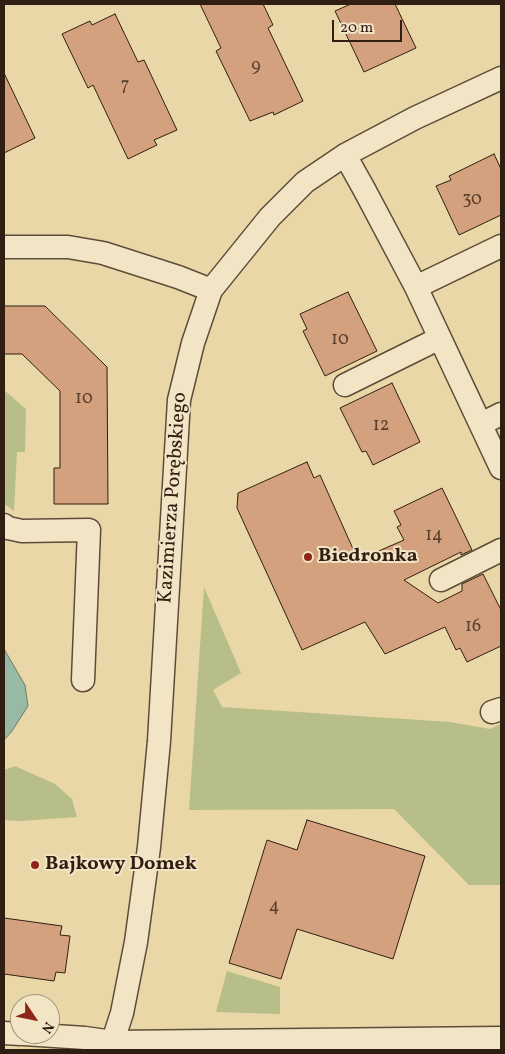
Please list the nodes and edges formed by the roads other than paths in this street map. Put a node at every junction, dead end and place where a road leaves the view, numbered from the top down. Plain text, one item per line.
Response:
1 (501, 78) edge
2 (345, 155) junction
3 (501, 246) edge
4 (4, 247) edge
5 (416, 287) junction
6 (211, 290) junction
7 (440, 338) junction
8 (345, 384) dead end
9 (501, 414) edge
10 (480, 424) junction
11 (501, 468) edge
12 (4, 526) edge
13 (501, 550) edge
14 (441, 580) dead end
15 (83, 680) dead end
16 (60, 1036) edge
17 (501, 1038) edge
18 (112, 1046) edge
19 (350, 1046) edge

1 - 2 street, Kazimierza Porębskiego
2 - 5 street
2 - 6 street, Kazimierza Porębskiego
3 - 5 street
4 - 6 street
5 - 7 street
6 - 18 street, Kazimierza Porębskiego
7 - 8 street
7 - 10 street
9 - 10 street
10 - 11 street
12 - 15 street
13 - 14 street
16 - 18 street
17 - 19 street
18 - 19 street

